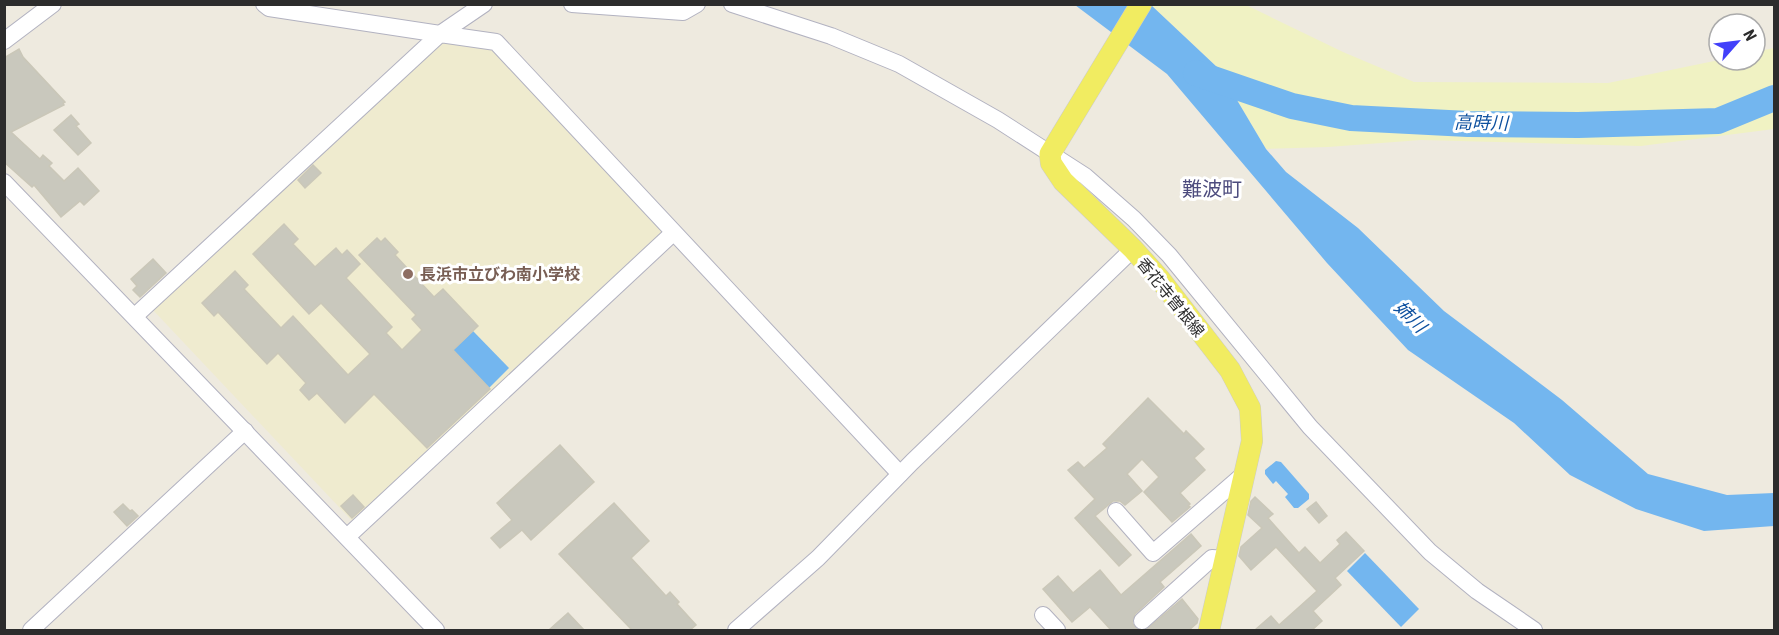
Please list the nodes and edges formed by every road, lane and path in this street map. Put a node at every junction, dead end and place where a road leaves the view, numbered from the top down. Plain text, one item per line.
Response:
1 (53, 4) edge
2 (264, 4) edge
3 (484, 4) edge
4 (572, 4) edge
5 (697, 4) edge
6 (732, 4) edge
7 (1141, 4) edge
8 (440, 34) junction
9 (4, 41) edge
10 (1054, 145) junction
11 (4, 182) edge
12 (673, 233) junction
13 (1133, 249) junction
14 (135, 316) junction
15 (245, 431) junction
16 (900, 474) junction
17 (1244, 474) junction
18 (1116, 511) dead end
19 (347, 537) junction
20 (1225, 559) junction
21 (1043, 615) dead end
22 (1142, 621) dead end
23 (32, 630) edge
24 (436, 630) edge
25 (736, 630) edge
26 (1057, 630) edge
27 (1209, 630) edge
28 (1534, 630) edge

1 - 9 street
2 - 8 street
3 - 8 street
4 - 5 street
6 - 10 street
7 - 10 main road
8 - 12 street
8 - 14 street
10 - 13 main road, 香花寺曽根線
10 - 28 street
11 - 14 street
12 - 16 street
12 - 19 street
13 - 16 street
13 - 17 main road, 香花寺曽根線
14 - 15 street
15 - 19 street
15 - 23 street
16 - 25 street
17 - 18 street
17 - 20 main road, 香花寺曽根線
19 - 24 street
20 - 22 street
20 - 27 main road, 香花寺曽根線
21 - 26 street

